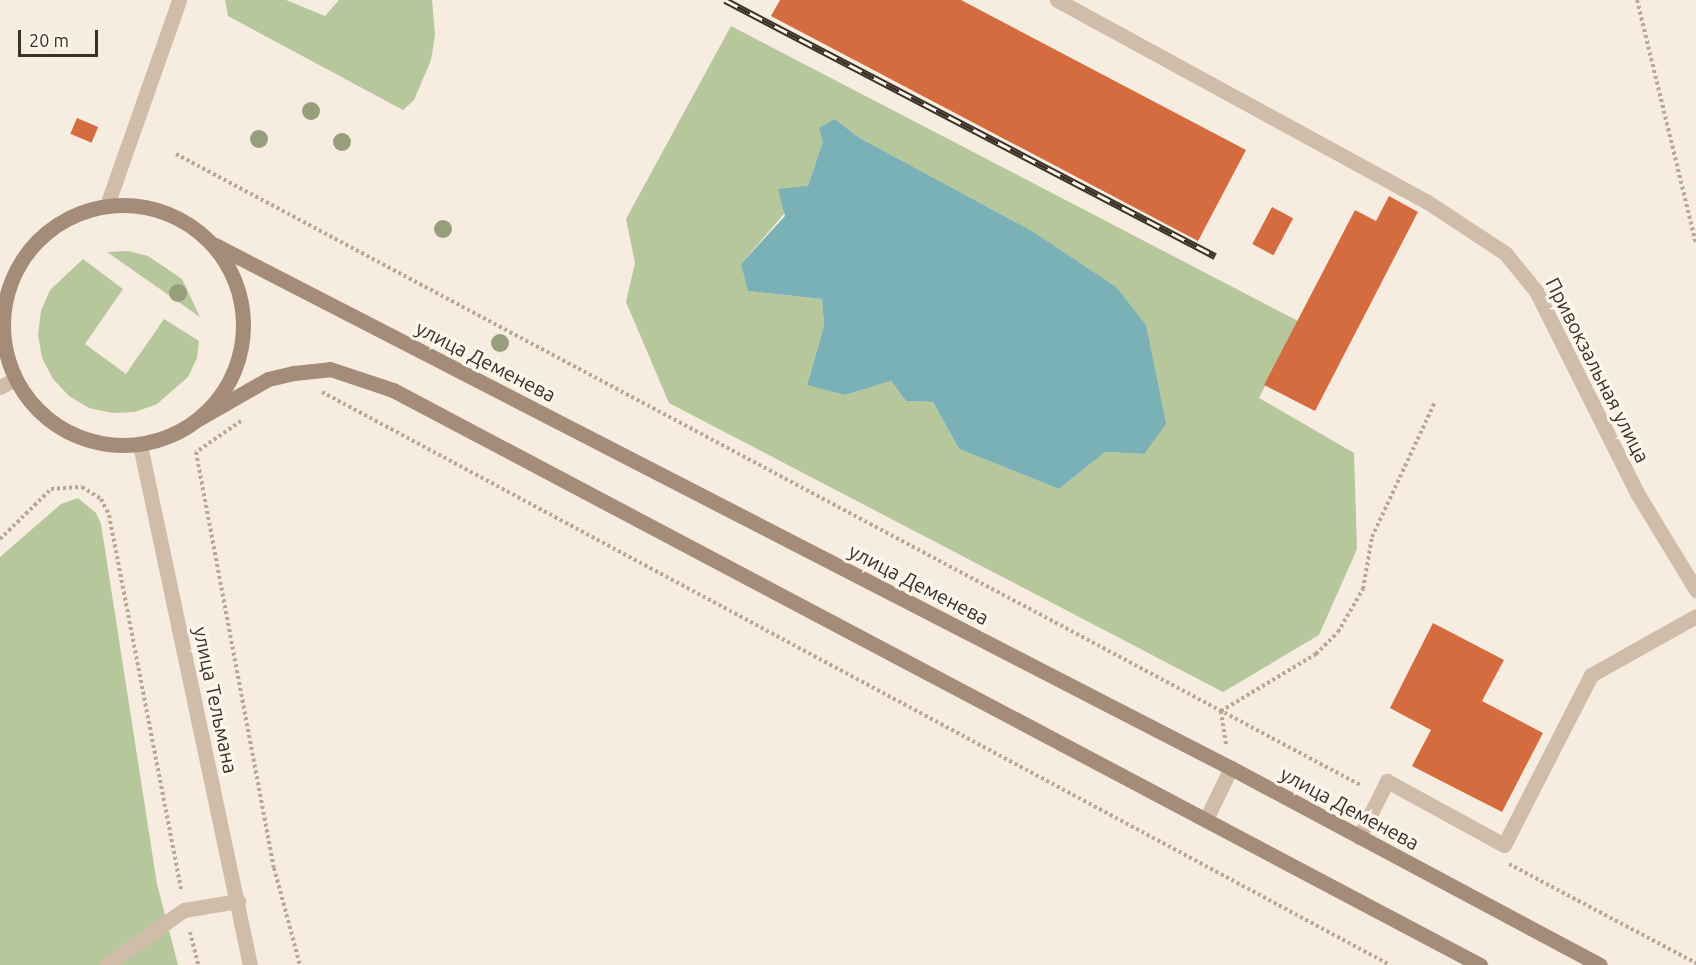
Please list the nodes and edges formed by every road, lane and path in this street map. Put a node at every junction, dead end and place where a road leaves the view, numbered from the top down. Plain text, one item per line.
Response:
1 (179, 0) edge
2 (1057, 0) edge
3 (1637, 0) edge
4 (177, 154) dead end
5 (107, 205) junction
6 (1696, 243) edge
7 (215, 245) junction
8 (2, 345) edge
9 (15, 379) junction
10 (311, 385) dead end
11 (0, 387) edge
12 (1435, 402) dead end
13 (200, 418) junction
14 (244, 419) dead end
15 (140, 445) junction
16 (0, 539) edge
17 (1696, 590) edge
18 (1696, 616) edge
19 (1221, 711) junction
20 (1231, 768) junction
21 (1379, 795) junction
22 (1206, 819) junction
23 (1359, 837) junction
24 (1506, 862) dead end
25 (238, 901) junction
26 (184, 910) junction
27 (1696, 963) edge
28 (106, 965) edge
29 (198, 965) edge
30 (250, 965) edge
31 (300, 965) edge
32 (1390, 965) edge
33 (1480, 965) edge
34 (1600, 965) edge

1 - 5 street
2 - 17 street, Привокзальная улица
3 - 6 path
4 - 19 path
5 - 7 main road, улица Деменева
5 - 8 main road
7 - 13 main road
7 - 20 main road, улица Деменева
8 - 9 main road
9 - 11 street
9 - 15 main road
10 - 32 path
12 - 19 path
13 - 15 main road
13 - 22 main road
14 - 31 path
15 - 25 street, улица Тельмана
16 - 26 path
18 - 21 street
19 - 20 path
19 - 21 path
20 - 22 street
20 - 23 main road, улица Деменева
21 - 23 street
22 - 33 main road
23 - 34 main road, улица Деменева
24 - 27 path
25 - 26 street
25 - 30 street, улица Тельмана
26 - 28 street
26 - 29 path

